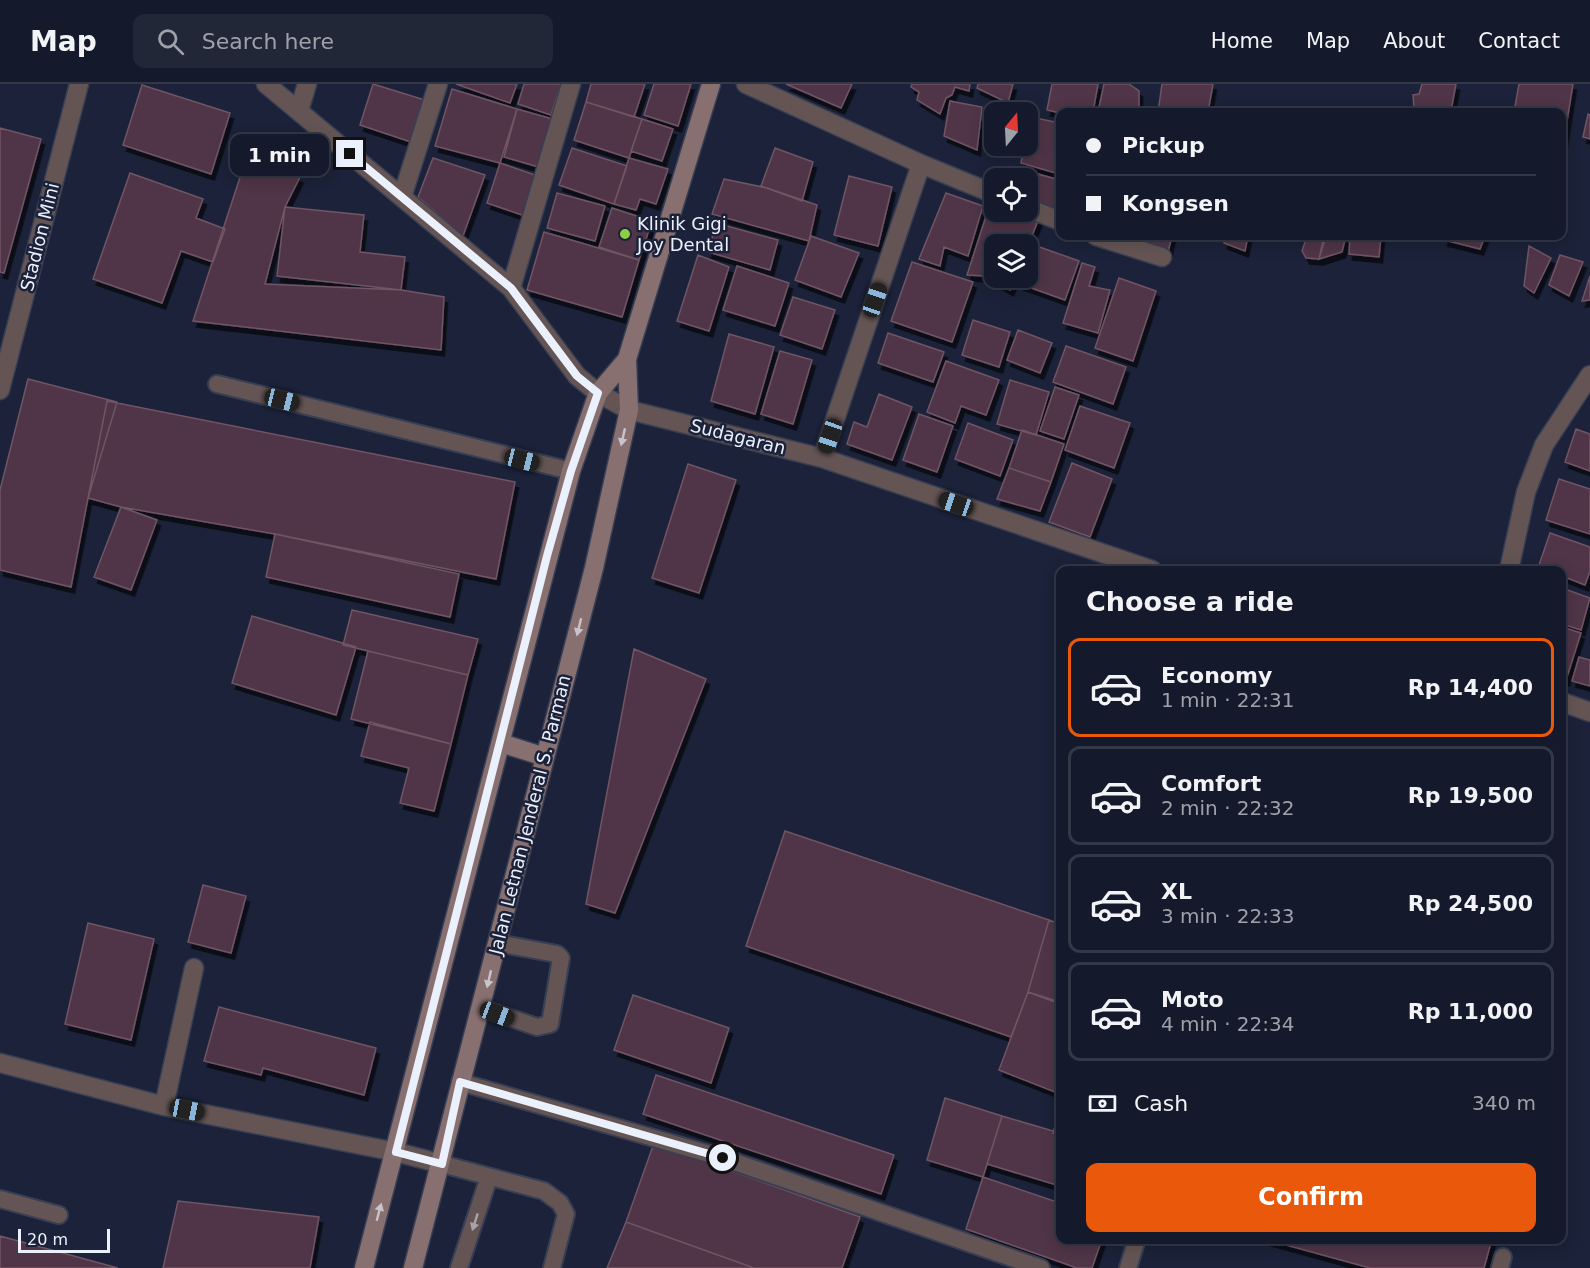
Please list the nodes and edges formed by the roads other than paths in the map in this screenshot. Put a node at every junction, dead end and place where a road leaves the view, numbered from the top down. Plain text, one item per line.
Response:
1 (79, 84) edge
2 (266, 84) edge
3 (307, 84) edge
4 (438, 84) edge
5 (571, 84) edge
6 (711, 84) edge
7 (746, 84) edge
8 (298, 111) junction
9 (921, 164) junction
10 (984, 190) edge
11 (402, 197) junction
12 (1038, 212) edge
13 (1056, 219) edge
14 (1109, 240) edge
15 (1162, 257) dead end
16 (511, 288) junction
17 (627, 359) junction
18 (1590, 375) edge
19 (217, 384) dead end
20 (0, 390) edge
21 (598, 393) junction
22 (629, 410) junction
23 (822, 458) junction
24 (571, 471) junction
25 (1140, 566) edge
26 (1510, 566) edge
27 (1566, 703) edge
28 (1590, 712) edge
29 (501, 743) junction
30 (545, 757) junction
31 (497, 942) junction
32 (194, 969) dead end
33 (482, 1008) junction
34 (0, 1063) edge
35 (460, 1082) junction
36 (164, 1106) junction
37 (396, 1152) junction
38 (442, 1164) junction
39 (489, 1177) junction
40 (0, 1199) edge
41 (59, 1215) dead end
42 (1135, 1244) edge
43 (364, 1268) edge
44 (413, 1268) edge
45 (459, 1268) edge
46 (552, 1268) edge
47 (1041, 1268) edge
48 (1128, 1268) edge

1 - 20 street, Stadion Mini
2 - 8 street, Sudagaran
3 - 8 street
4 - 11 street
5 - 16 street
6 - 17 street, Jalan Letnan Jenderal S. Parman
7 - 9 street
8 - 11 street, Sudagaran
9 - 10 street
9 - 23 street
11 - 16 street, Sudagaran
12 - 13 street
14 - 15 street
16 - 21 street, Sudagaran
17 - 21 street, Jalan Letnan Jenderal S. Parman
17 - 22 street, Jalan Letnan Jenderal S. Parman
18 - 26 street
19 - 24 lane
21 - 22 street, Sudagaran
21 - 24 street, Jalan Letnan Jenderal S. Parman
22 - 23 street, Sudagaran
22 -> 30 street, Jalan Letnan Jenderal S. Parman
23 - 25 street, Sudagaran
24 - 29 street, Jalan Letnan Jenderal S. Parman
27 - 28 street
29 - 30 street
29 - 37 street, Jalan Letnan Jenderal S. Parman
30 - 31 street, Jalan Letnan Jenderal S. Parman
31 -> 33 street, Jalan Letnan Jenderal S. Parman
31 - 33 lane
32 - 36 street
33 - 35 street, Jalan Letnan Jenderal S. Parman
34 - 36 street
35 - 38 street, Jalan Letnan Jenderal S. Parman
35 - 47 lane
36 - 37 street
37 - 38 street
43 -> 37 street, Jalan Letnan Jenderal S. Parman
38 - 39 lane
38 - 44 street, Jalan Letnan Jenderal S. Parman
39 -> 45 lane
39 - 46 lane
40 - 41 lane
42 - 48 lane

